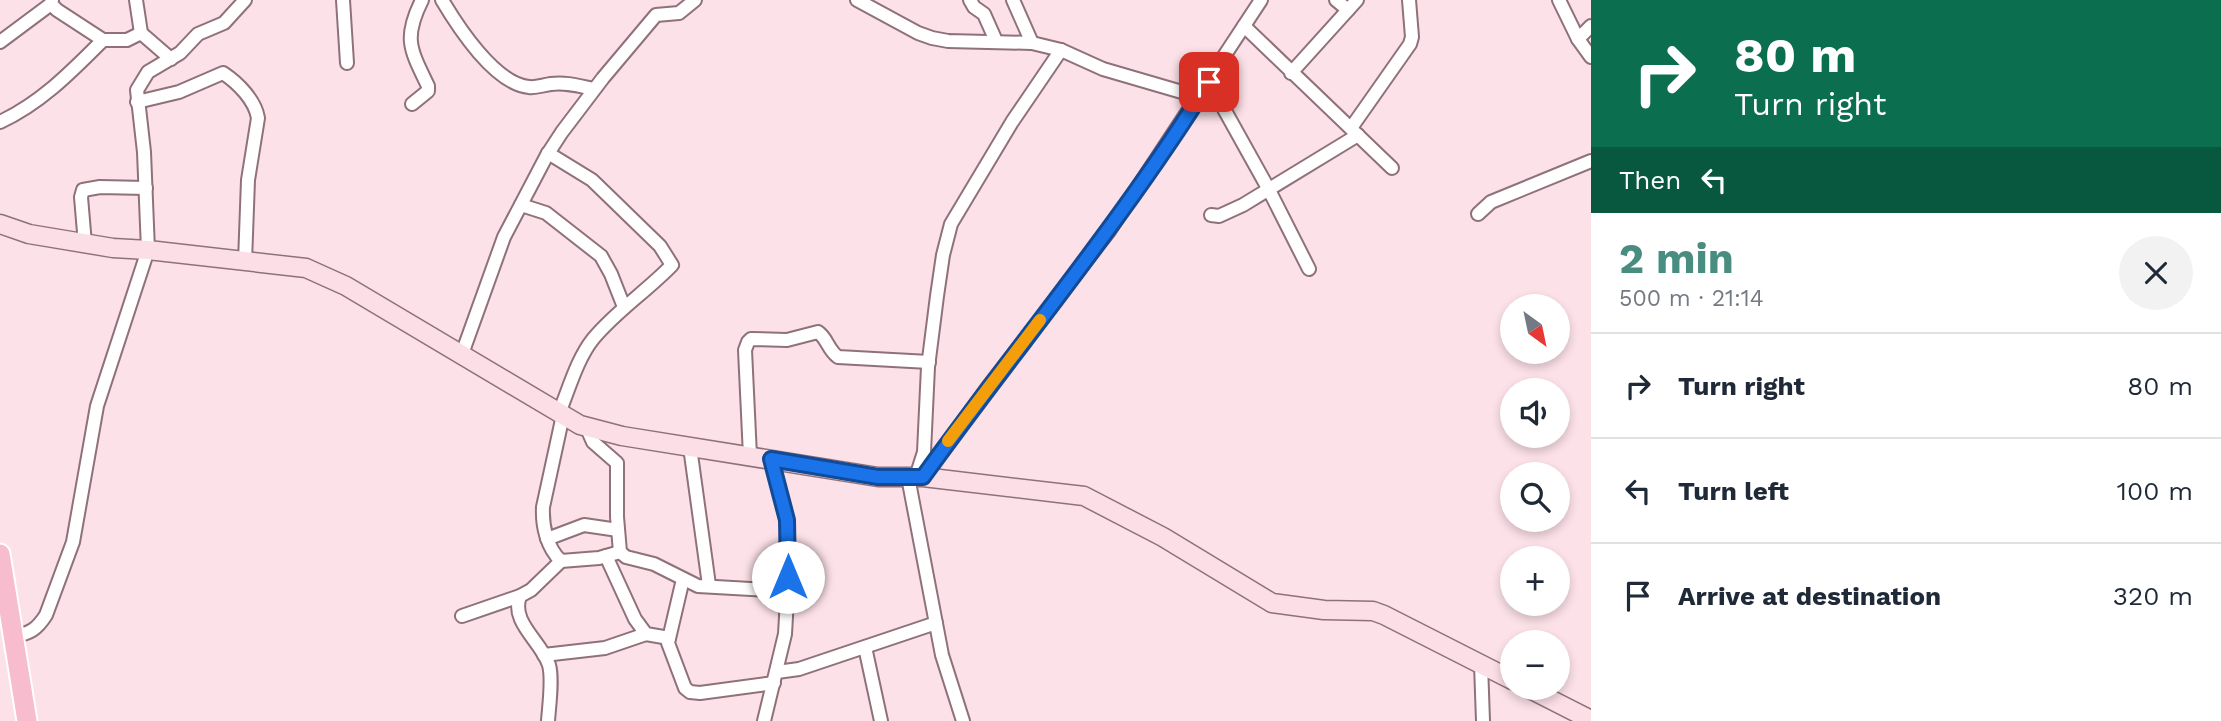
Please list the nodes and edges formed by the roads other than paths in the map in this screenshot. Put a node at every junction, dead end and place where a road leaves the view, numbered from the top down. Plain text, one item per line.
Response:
1 (136, 0) edge
2 (245, 0) edge
3 (343, 0) edge
4 (422, 0) edge
5 (442, 0) edge
6 (695, 0) edge
7 (857, 0) edge
8 (880, 0) edge
9 (970, 0) edge
10 (1013, 0) edge
11 (1261, 0) edge
12 (1336, 0) edge
13 (1409, 0) edge
14 (1559, 0) edge
15 (51, 2) edge
16 (1352, 5) edge
17 (886, 16) junction
18 (1244, 26) junction
19 (1591, 26) edge
20 (141, 33) junction
21 (1578, 38) junction
22 (103, 40) junction
23 (996, 41) junction
24 (0, 42) edge
25 (1032, 43) junction
26 (1061, 50) junction
27 (1591, 57) edge
28 (171, 59) junction
29 (347, 63) dead end
30 (1291, 73) junction
31 (1209, 82) junction
32 (594, 89) junction
33 (1199, 97) junction
34 (137, 102) junction
35 (412, 104) dead end
36 (0, 122) edge
37 (1354, 132) junction
38 (548, 153) junction
39 (1591, 161) edge
40 (1392, 168) dead end
41 (146, 188) junction
42 (1268, 188) junction
43 (521, 205) junction
44 (1211, 215) dead end
45 (1478, 215) dead end
46 (0, 224) edge
47 (85, 244) junction
48 (148, 250) junction
49 (246, 262) junction
50 (1309, 269) dead end
51 (624, 307) junction
52 (462, 355) junction
53 (929, 362) junction
54 (561, 414) junction
55 (586, 426) junction
56 (690, 447) junction
57 (750, 456) junction
58 (771, 459) junction
59 (916, 477) junction
60 (618, 530) junction
61 (547, 539) junction
62 (620, 552) junction
63 (0, 554) edge
64 (606, 556) junction
65 (561, 561) junction
66 (683, 579) junction
67 (709, 585) junction
68 (787, 591) junction
69 (520, 596) junction
70 (462, 616) dead end
71 (936, 623) junction
72 (646, 634) junction
73 (13, 636) junction
74 (669, 638) junction
75 (865, 648) junction
76 (544, 655) junction
77 (1481, 664) junction
78 (1500, 674) edge
79 (776, 677) junction
80 (1552, 700) edge
81 (1591, 720) edge
82 (27, 721) edge
83 (548, 721) edge
84 (764, 721) edge
85 (881, 721) edge
86 (963, 721) edge
87 (1483, 721) edge

1 - 20 street
2 - 28 street
3 - 29 street
4 - 35 street
5 - 32 street
6 - 32 street
7 - 17 street
8 - 17 street
9 - 23 street
10 - 25 street
11 - 18 street
12 - 16 street
13 - 37 street
14 - 21 street
15 - 22 street
15 - 24 street
16 - 30 street
17 - 23 street
18 - 30 street
18 - 31 street
19 - 21 street
20 - 22 street
20 - 28 street
21 - 27 street
22 - 36 street
23 - 25 street
25 - 26 street
26 - 33 street
26 - 53 street
28 - 34 street
30 - 37 street
31 - 33 street
31 - 42 street
32 - 38 street
33 - 59 street
34 - 41 street
34 - 49 street
37 - 40 street
37 - 42 street
38 - 43 street
38 - 51 street
39 - 45 street
41 - 47 street
41 - 48 street
42 - 44 street
42 - 50 street
43 - 51 street
43 - 52 street
46 - 47 street
47 - 48 street
48 - 49 street
48 - 73 street
49 - 52 street
51 - 54 street
52 - 54 street
53 - 57 street
53 - 59 street
54 - 55 street
54 - 61 street
55 - 56 street
55 - 60 street
56 - 57 street
56 - 67 street
57 - 58 street
58 - 59 street
58 - 68 street
59 - 71 street
59 - 77 street
60 - 61 street
60 - 62 street
61 - 65 street
62 - 64 street
62 - 66 street
63 - 73 main road
64 - 65 street
64 - 72 street
65 - 69 street
66 - 67 street
66 - 74 street
67 - 68 street
68 - 79 street
69 - 70 street
69 - 76 street
71 - 75 street
71 - 86 street
72 - 74 street
72 - 76 street
73 - 82 main road
74 - 79 street
75 - 79 street
75 - 85 street
76 - 83 street
77 - 78 street
77 - 87 street
79 - 84 street
80 - 81 street

